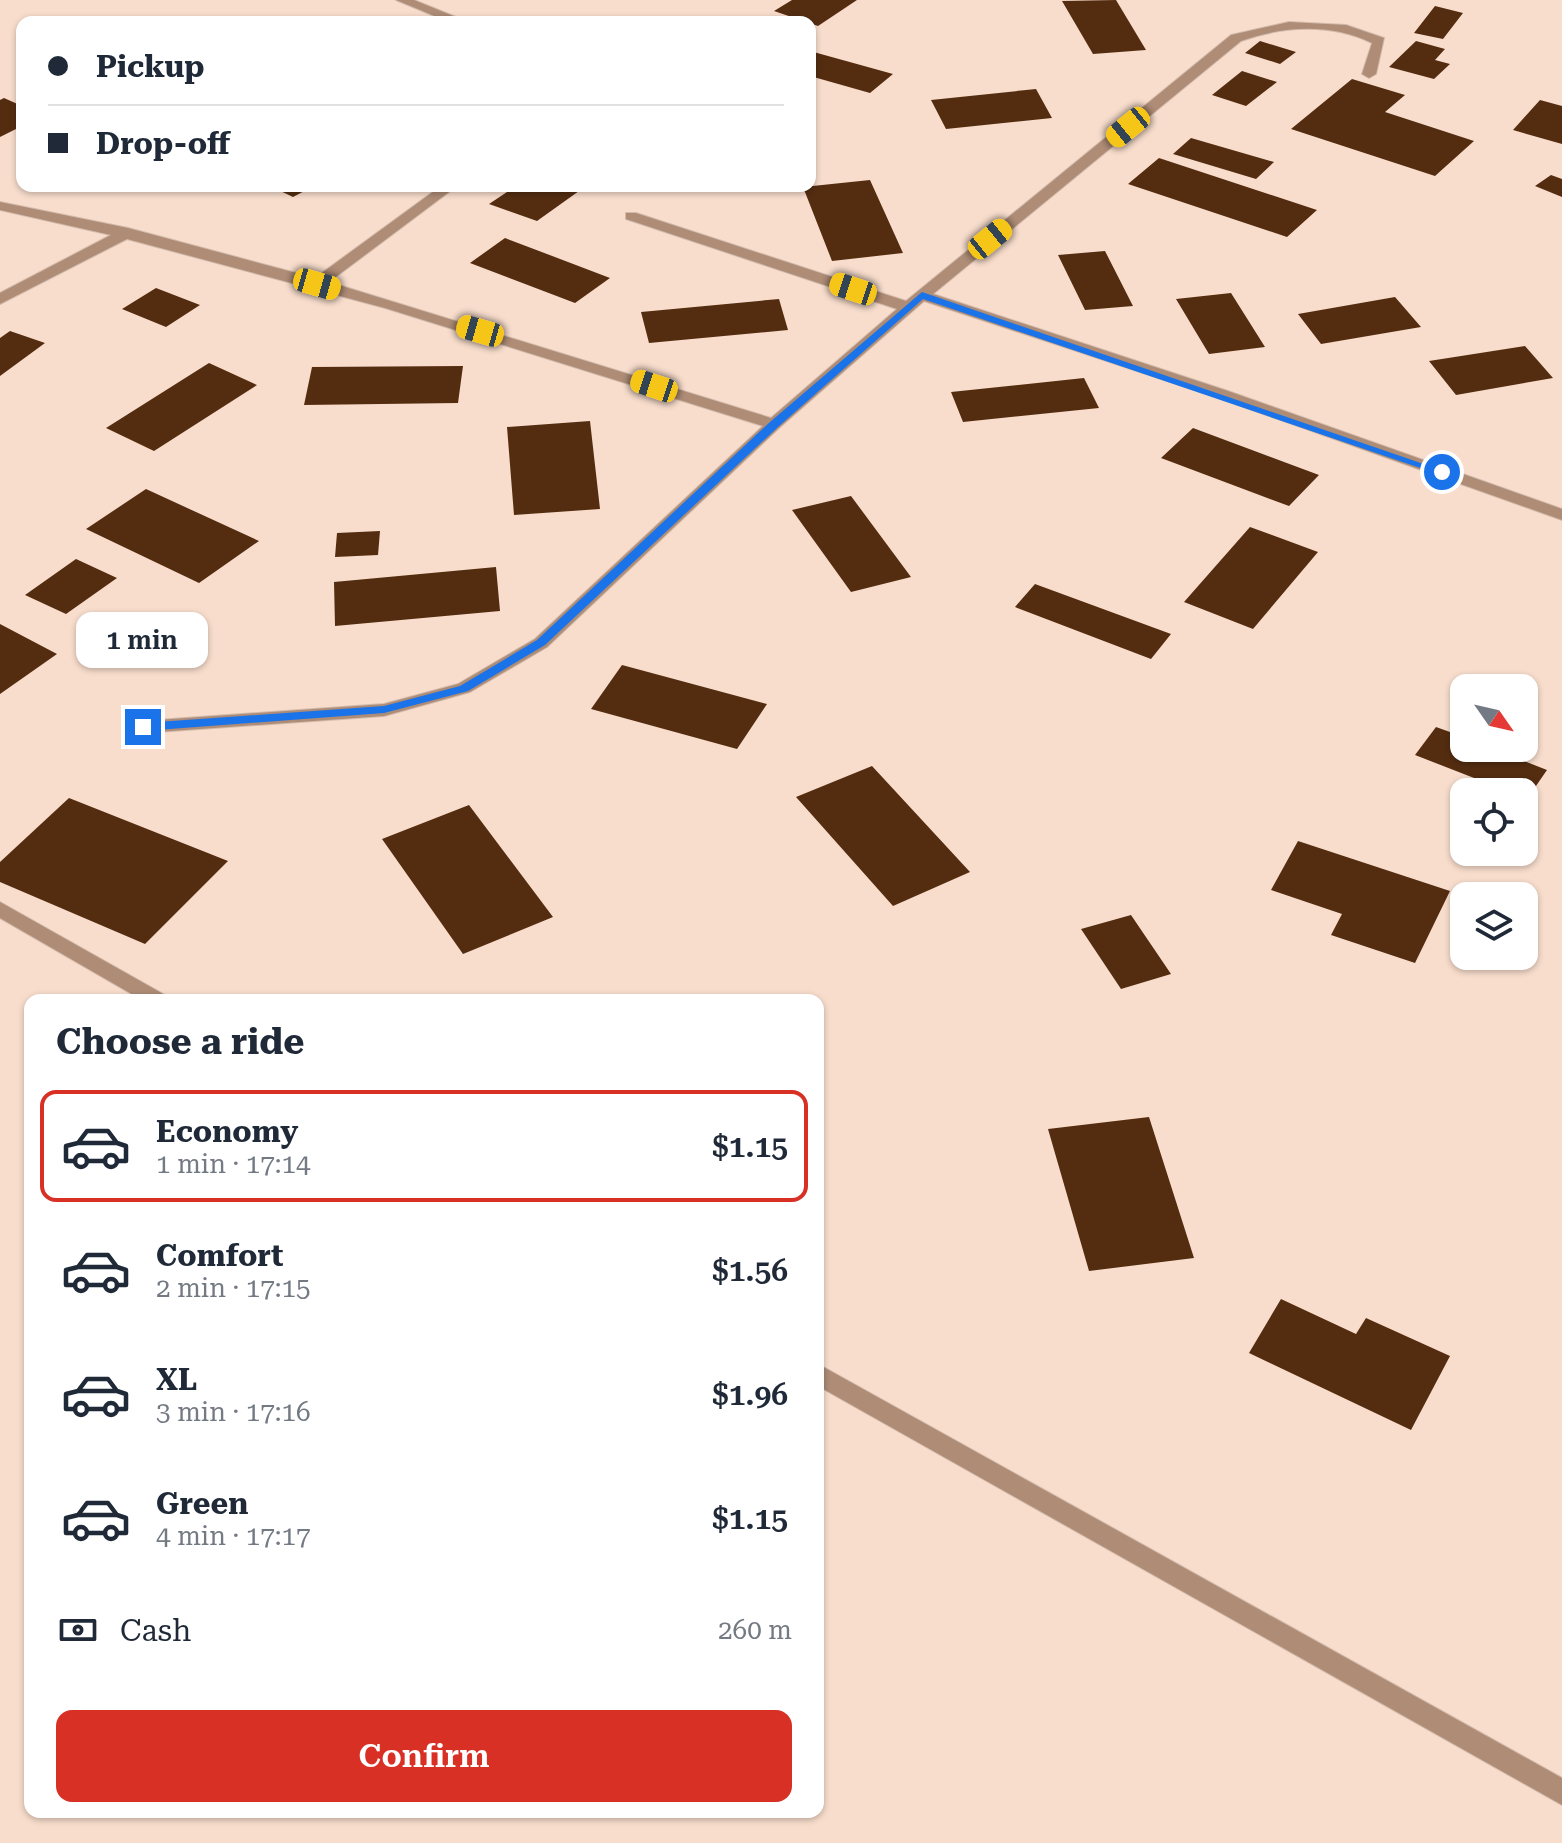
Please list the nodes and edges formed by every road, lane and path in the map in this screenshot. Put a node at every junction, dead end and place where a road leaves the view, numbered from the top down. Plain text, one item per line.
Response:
1 (402, 0) edge
2 (445, 16) edge
3 (1369, 74) dead end
4 (442, 192) edge
5 (0, 206) edge
6 (631, 216) dead end
7 (128, 232) junction
8 (317, 284) junction
9 (922, 295) junction
10 (0, 299) edge
11 (908, 307) junction
12 (774, 424) junction
13 (1562, 515) edge
14 (143, 727) dead end
15 (0, 909) edge
16 (148, 994) edge
17 (824, 1377) edge
18 (1562, 1792) edge

1 - 2 lane
3 - 9 lane
4 - 8 lane
5 - 7 lane
6 - 11 lane
7 - 8 lane
7 - 10 lane
8 - 12 lane
9 - 11 lane
9 - 13 lane
11 - 12 lane
12 - 14 lane
15 - 16 lane
17 - 18 lane

